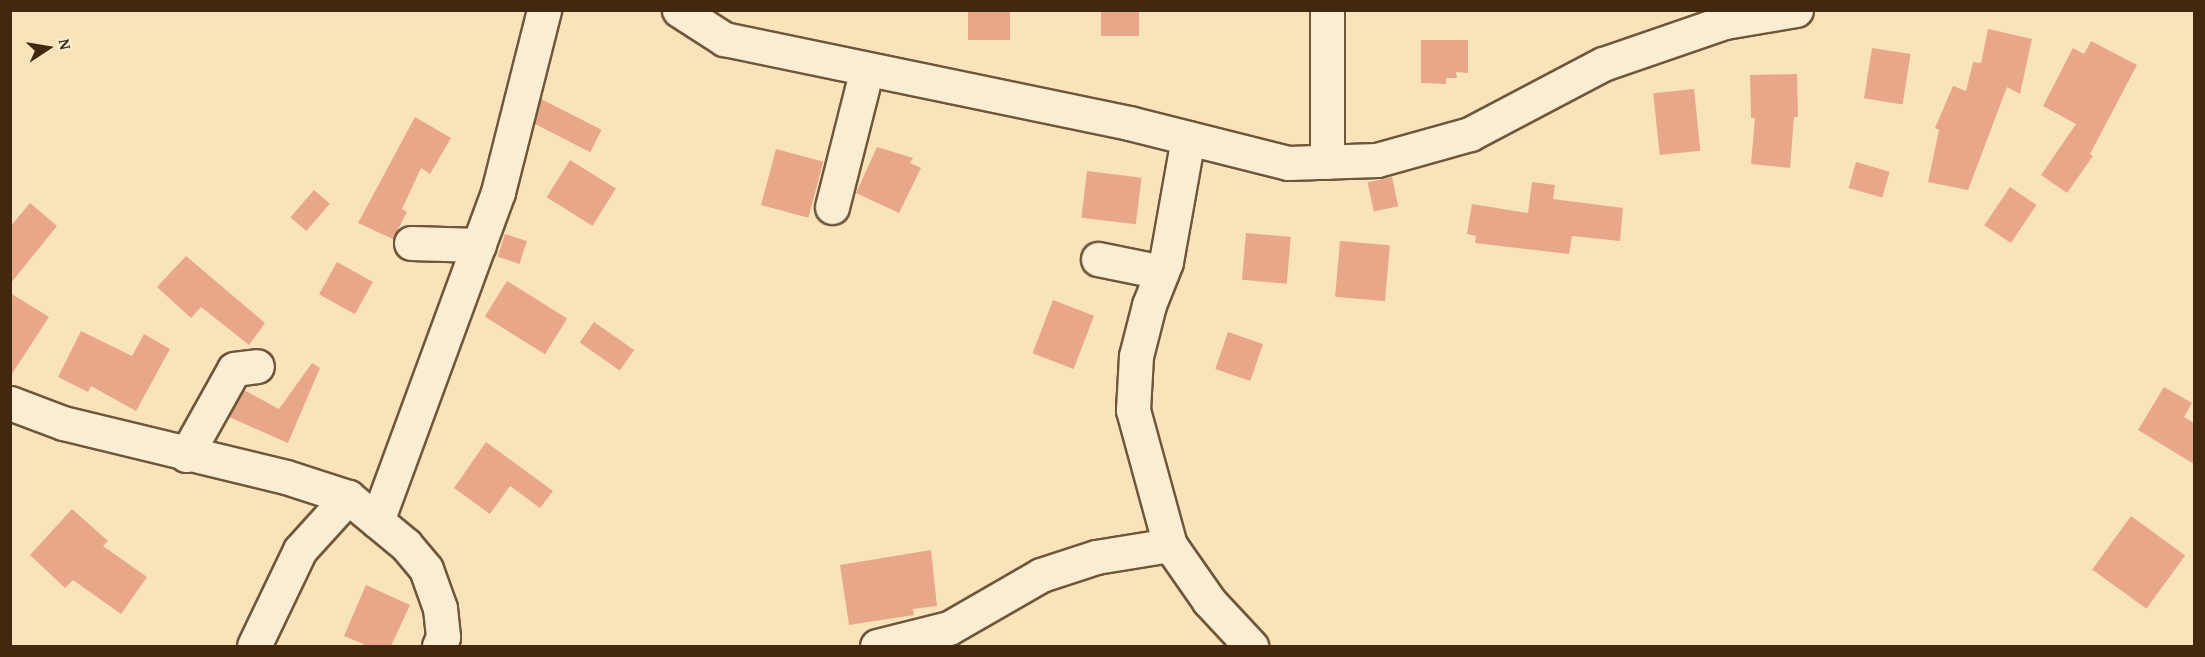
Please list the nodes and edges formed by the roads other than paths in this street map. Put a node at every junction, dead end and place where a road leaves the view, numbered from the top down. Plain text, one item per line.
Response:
1 (544, 10) edge
2 (679, 10) edge
3 (1328, 10) edge
4 (1796, 10) edge
5 (867, 69) junction
6 (1188, 138) junction
7 (1328, 162) junction
8 (832, 207) dead end
9 (411, 243) dead end
10 (478, 245) junction
11 (1098, 259) dead end
12 (1162, 272) junction
13 (257, 366) dead end
14 (10, 403) edge
15 (186, 455) junction
16 (348, 497) junction
17 (377, 521) junction
18 (1170, 545) junction
19 (444, 644) edge
20 (254, 646) edge
21 (877, 646) edge
22 (1251, 646) edge

1 - 10 street
2 - 5 street
3 - 7 street
4 - 7 street
5 - 6 street
5 - 8 street
6 - 7 street
6 - 12 street
9 - 10 street
10 - 17 street
11 - 12 street
12 - 18 street
13 - 15 street
14 - 15 street
15 - 16 street
16 - 17 street
16 - 20 street
17 - 19 street
18 - 21 street
18 - 22 street

